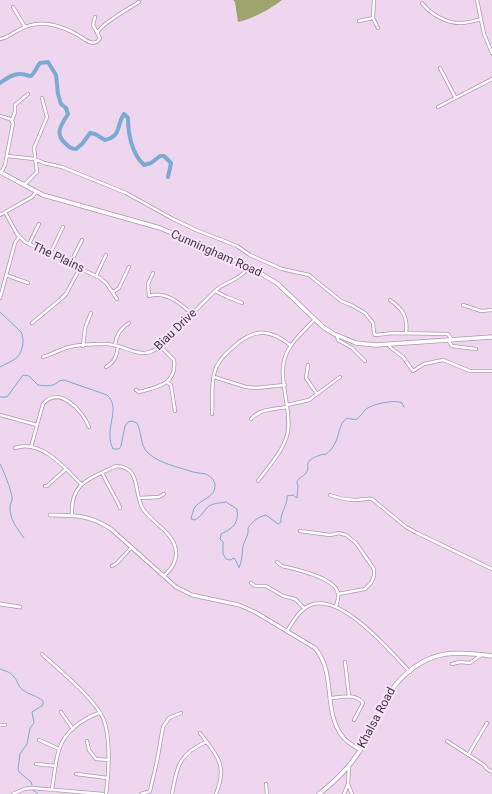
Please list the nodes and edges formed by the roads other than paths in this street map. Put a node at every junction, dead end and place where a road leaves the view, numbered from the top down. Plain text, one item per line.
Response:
1 (374, 0) edge
2 (477, 0) edge
3 (139, 2) dead end
4 (422, 3) dead end
5 (13, 6) dead end
6 (95, 17) dead end
7 (373, 18) junction
8 (481, 19) junction
9 (359, 21) dead end
10 (25, 27) junction
11 (378, 28) dead end
12 (98, 33) junction
13 (0, 39) edge
14 (492, 53) edge
15 (440, 68) dead end
16 (492, 79) edge
17 (28, 94) dead end
18 (455, 97) junction
19 (42, 98) dead end
20 (438, 107) dead end
21 (0, 116) edge
22 (12, 120) junction
23 (7, 156) junction
24 (35, 159) junction
25 (1, 173) edge
26 (24, 186) junction
27 (36, 192) junction
28 (5, 212) junction
29 (0, 215) edge
30 (39, 224) dead end
31 (63, 227) dead end
32 (19, 237) junction
33 (82, 240) dead end
34 (29, 244) junction
35 (50, 254) junction
36 (106, 255) dead end
37 (70, 264) junction
38 (249, 266) junction
39 (129, 267) dead end
40 (80, 268) junction
41 (153, 273) dead end
42 (6, 275) junction
43 (96, 276) junction
44 (28, 283) dead end
45 (215, 291) junction
46 (113, 292) junction
47 (0, 298) edge
48 (117, 299) dead end
49 (390, 300) dead end
50 (242, 303) dead end
51 (463, 305) dead end
52 (492, 310) edge
53 (91, 313) dead end
54 (192, 314) junction
55 (315, 319) junction
56 (32, 322) dead end
57 (129, 323) dead end
58 (406, 333) junction
59 (337, 336) junction
60 (492, 337) edge
61 (450, 340) junction
62 (388, 344) junction
63 (290, 345) junction
64 (83, 346) junction
65 (117, 346) junction
66 (160, 346) junction
67 (476, 349) dead end
68 (42, 357) dead end
69 (365, 361) dead end
70 (308, 365) dead end
71 (106, 367) dead end
72 (492, 371) edge
73 (214, 377) junction
74 (340, 377) dead end
75 (167, 382) junction
76 (285, 386) junction
77 (136, 390) dead end
78 (316, 394) junction
79 (287, 406) junction
80 (175, 411) dead end
81 (212, 414) dead end
82 (0, 415) edge
83 (251, 419) dead end
84 (37, 425) junction
85 (89, 427) dead end
86 (31, 447) junction
87 (15, 448) dead end
88 (66, 469) junction
89 (102, 473) junction
90 (258, 481) dead end
91 (81, 484) junction
92 (45, 486) dead end
93 (164, 494) dead end
94 (330, 495) dead end
95 (139, 498) junction
96 (120, 508) dead end
97 (50, 515) dead end
98 (72, 515) junction
99 (300, 531) dead end
100 (131, 548) junction
101 (277, 562) dead end
102 (112, 566) dead end
103 (492, 569) edge
104 (164, 576) junction
105 (251, 583) dead end
106 (338, 594) junction
107 (0, 604) edge
108 (336, 606) junction
109 (20, 607) dead end
110 (304, 608) junction
111 (288, 631) junction
112 (42, 654) dead end
113 (482, 654) junction
114 (492, 656) edge
115 (345, 662) dead end
116 (452, 664) dead end
117 (410, 672) junction
118 (349, 696) junction
119 (331, 698) junction
120 (61, 712) dead end
121 (99, 713) junction
122 (181, 713) dead end
123 (354, 720) dead end
124 (487, 723) dead end
125 (0, 725) edge
126 (4, 725) dead end
127 (73, 729) junction
128 (200, 733) dead end
129 (39, 740) dead end
130 (87, 741) dead end
131 (447, 741) dead end
132 (206, 742) junction
133 (59, 749) junction
134 (360, 750) junction
135 (468, 755) junction
136 (109, 760) junction
137 (36, 764) dead end
138 (349, 765) junction
139 (56, 766) junction
140 (492, 772) edge
141 (76, 774) dead end
142 (108, 778) junction
143 (266, 784) dead end
144 (348, 784) junction
145 (52, 790) junction
146 (13, 794) edge
147 (102, 794) edge
148 (106, 794) edge
149 (141, 794) edge
150 (172, 794) edge
151 (216, 794) edge
152 (267, 794) edge
153 (319, 794) edge
154 (344, 794) edge
155 (352, 794) edge

1 - 7 street
2 - 8 street
3 - 12 street
4 - 8 street
5 - 10 street
6 - 12 street
7 - 9 street
7 - 11 street
8 - 14 street
10 - 12 street
10 - 13 street
15 - 18 street
16 - 18 street
17 - 22 street
18 - 20 street
19 - 24 street
21 - 22 street
22 - 23 street
23 - 24 street
23 - 25 street
24 - 26 street
24 - 58 street
25 - 26 main road, Cunningham Road
26 - 27 main road, Cunningham Road
27 - 28 street
27 - 38 main road, Cunningham Road
28 - 29 street
28 - 32 street, The Plains
30 - 34 street
31 - 35 street
32 - 34 street, The Plains
32 - 42 street
33 - 37 street
34 - 35 street, The Plains
35 - 37 street, The Plains
36 - 43 street
37 - 40 street, The Plains
38 - 45 street, Biau Drive
38 - 55 main road, Cunningham Road
39 - 46 street
40 - 43 street, The Plains
40 - 56 street
41 - 54 street
42 - 44 street
42 - 47 street
43 - 46 street, The Plains
45 - 50 street
45 - 54 street, Biau Drive
46 - 48 street, The Plains
49 - 58 street
51 - 52 street
53 - 64 street
54 - 66 street, Biau Drive
55 - 59 main road, Cunningham Road
55 - 63 street
57 - 65 street
58 - 61 street
59 - 62 main road, Cunningham Road
59 - 69 street
60 - 61 main road, Cunningham Road
61 - 62 main road, Cunningham Road
61 - 67 street
62 - 72 street
63 - 73 street
63 - 76 street
64 - 65 street, Biau Drive
64 - 68 street, Biau Drive
65 - 66 street, Biau Drive
65 - 71 street
66 - 75 street
70 - 78 street
73 - 76 street
73 - 81 street
74 - 78 street
75 - 77 street
75 - 80 street
76 - 79 street
78 - 79 street
79 - 83 street
79 - 90 street
82 - 84 street
84 - 85 street
84 - 86 street
86 - 87 street
86 - 88 street
88 - 91 street
88 - 92 street
89 - 91 street
89 - 95 street
89 - 96 street
91 - 98 street
93 - 95 street
94 - 103 street
95 - 104 street
97 - 98 street
98 - 100 street
99 - 106 street
100 - 102 street
100 - 104 street
101 - 106 street
104 - 111 street
105 - 110 street
106 - 108 street
107 - 109 street
108 - 110 street
108 - 117 street
110 - 111 street
111 - 119 street
112 - 121 street
113 - 114 main road, Khalsa Road
113 - 116 street
113 - 117 main road, Khalsa Road
115 - 118 street
117 - 134 main road, Khalsa Road
118 - 119 street
118 - 123 street
119 - 134 street
120 - 127 street
121 - 127 street
121 - 136 street
122 - 149 street
124 - 135 street
125 - 126 street
127 - 133 street
128 - 132 street
129 - 133 street
130 - 136 street
131 - 135 street
132 - 150 street
132 - 151 street
133 - 139 street
134 - 138 main road, Khalsa Road
135 - 140 street
136 - 142 street
137 - 139 street
138 - 144 street
138 - 153 main road, Khalsa Road
139 - 145 street
141 - 142 street
142 - 148 street
143 - 152 street
144 - 154 street
144 - 155 street
145 - 146 street
145 - 147 street

